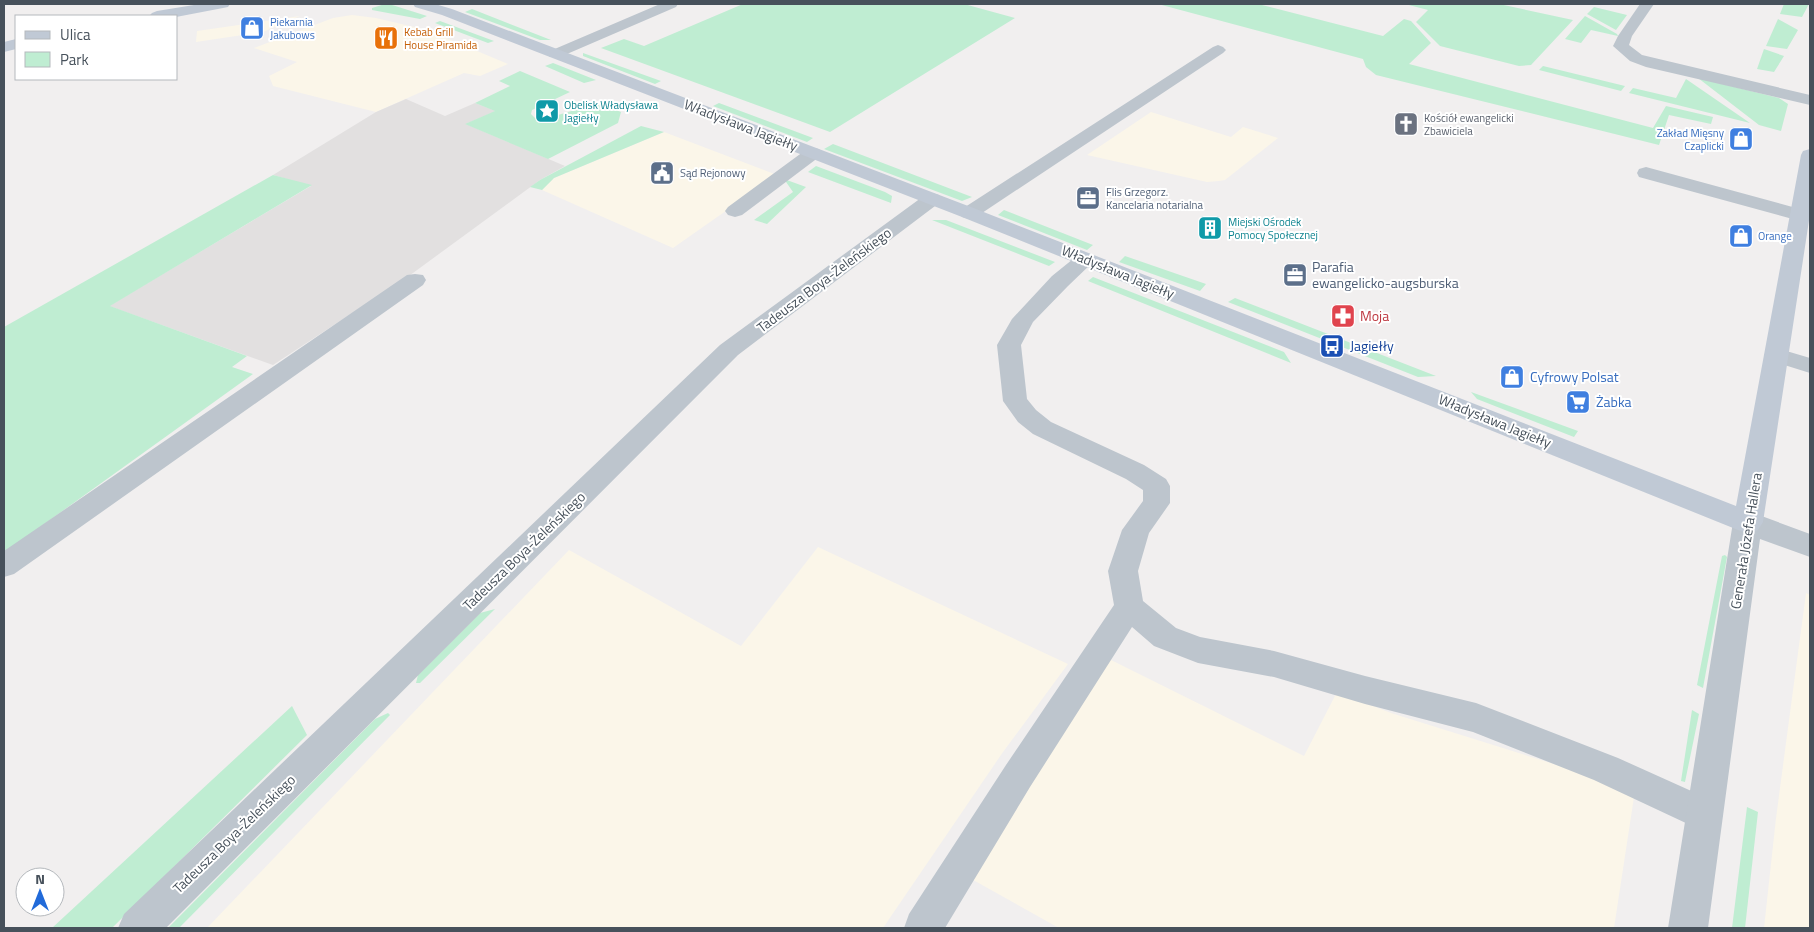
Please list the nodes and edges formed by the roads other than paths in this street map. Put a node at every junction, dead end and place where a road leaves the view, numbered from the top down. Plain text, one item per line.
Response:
1 (209, 4) edge
2 (223, 4) edge
3 (422, 4) edge
4 (671, 4) edge
5 (1647, 4) edge
6 (190, 9) junction
7 (162, 15) edge
8 (1218, 50) dead end
9 (555, 54) junction
10 (1810, 100) edge
11 (813, 153) junction
12 (1810, 155) edge
13 (1646, 173) dead end
14 (932, 199) junction
15 (735, 211) dead end
16 (969, 213) junction
17 (1800, 215) junction
18 (1085, 259) junction
19 (415, 280) dead end
20 (1776, 355) junction
21 (1810, 366) edge
22 (1748, 522) junction
23 (1810, 546) edge
24 (4, 566) edge
25 (1129, 607) junction
26 (1705, 815) junction
27 (138, 928) edge
28 (923, 928) edge
29 (1688, 928) edge

1 - 6 street
2 - 6 street
3 - 9 street, Władysława Jagiełły
4 - 9 lane
5 - 10 lane
6 - 7 street
8 - 16 lane
9 - 11 street, Władysława Jagiełły
11 - 14 street, Władysława Jagiełły
11 - 15 lane
12 - 17 street, Generała Józefa Hallera
13 - 17 lane
14 - 16 street, Władysława Jagiełły
14 - 27 street, Tadeusza Boya-Żeleńskiego
16 - 18 street, Władysława Jagiełły
17 - 20 street, Generała Józefa Hallera
18 - 22 street, Władysława Jagiełły
18 - 25 lane
19 - 24 lane
20 - 21 lane
20 - 22 street, Generała Józefa Hallera
22 - 23 street, Władysława Jagiełły
22 - 26 street, Generała Józefa Hallera
25 - 26 lane
25 - 28 lane
26 - 29 street, Generała Józefa Hallera

